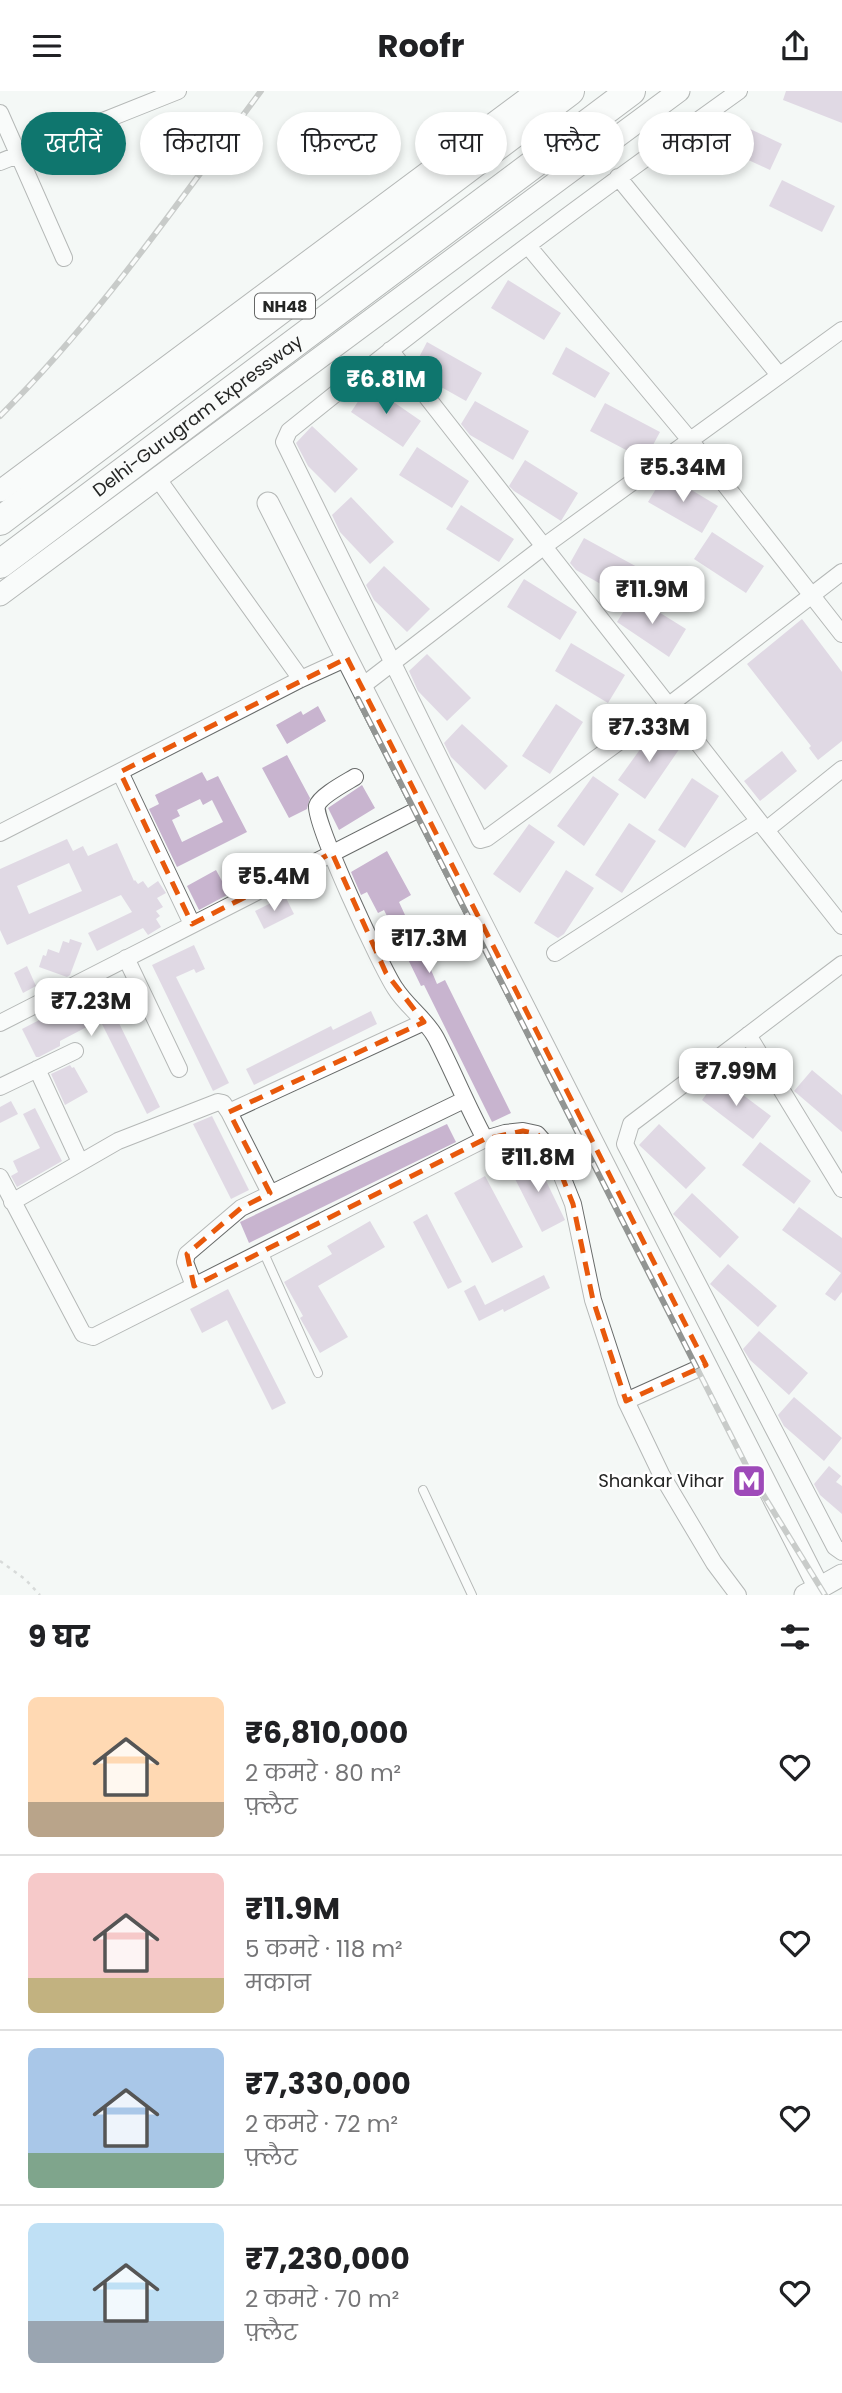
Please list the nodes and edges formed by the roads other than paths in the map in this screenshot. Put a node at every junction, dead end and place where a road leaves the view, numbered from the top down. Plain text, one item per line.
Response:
1 (178, 91) edge
2 (537, 91) edge
3 (570, 91) edge
4 (631, 91) edge
5 (679, 91) edge
6 (739, 91) edge
7 (0, 113) edge
8 (18, 155) junction
9 (0, 162) edge
10 (618, 177) junction
11 (528, 246) junction
12 (64, 258) dead end
13 (842, 330) edge
14 (390, 350) junction
15 (779, 375) junction
16 (690, 440) junction
17 (158, 479) junction
18 (0, 491) edge
19 (268, 503) dead end
20 (0, 521) edge
21 (543, 547) junction
22 (0, 564) edge
23 (842, 572) edge
24 (0, 595) edge
25 (812, 596) junction
26 (842, 634) edge
27 (347, 658) junction
28 (393, 661) junction
29 (300, 679) junction
30 (361, 687) junction
31 (668, 706) junction
32 (842, 769) edge
33 (120, 772) junction
34 (355, 777) dead end
35 (423, 807) junction
36 (763, 826) junction
37 (0, 833) edge
38 (332, 853) junction
39 (192, 924) junction
40 (842, 926) edge
41 (555, 953) dead end
42 (126, 958) junction
43 (842, 964) edge
44 (424, 1022) junction
45 (0, 1023) edge
46 (748, 1035) junction
47 (75, 1051) dead end
48 (37, 1069) junction
49 (180, 1069) dead end
50 (0, 1087) edge
51 (464, 1100) junction
52 (229, 1112) junction
53 (485, 1139) junction
54 (80, 1162) junction
55 (0, 1177) edge
56 (842, 1189) edge
57 (270, 1193) junction
58 (12, 1202) junction
59 (263, 1251) junction
60 (194, 1286) junction
61 (706, 1365) junction
62 (318, 1373) dead end
63 (626, 1401) junction
64 (423, 1490) dead end
65 (842, 1552) edge
66 (826, 1587) edge
67 (472, 1595) edge
68 (738, 1595) edge

1 - 8 street
2 - 18 main road
3 - 20 highway, Delhi-Gurugram Expressway / NH48
4 - 22 highway, Delhi-Gurugram Expressway / NH48
5 - 17 main road
6 - 10 street
7 - 8 street
8 - 9 street
8 - 12 street
10 - 11 street
10 - 15 street
11 - 14 street
11 - 16 street
13 - 15 street
14 - 21 street
14 - 28 street
15 - 16 street
16 - 21 street
16 - 25 street
17 - 24 main road
17 - 29 street
19 - 27 main road
21 - 28 street
21 - 31 street
23 - 25 street
25 - 26 street
25 - 31 street
27 - 29 street
27 - 30 main road
28 - 30 street
28 - 31 street
29 - 33 street
30 - 35 main road
31 - 36 street
32 - 36 street
33 - 37 street
33 - 39 street
34 - 38 street
35 - 38 street
35 - 61 main road
36 - 40 street
36 - 41 street
38 - 39 street
38 - 44 street
39 - 42 street
42 - 45 street
42 - 49 street
43 - 46 street
44 - 51 street
44 - 52 street
46 - 56 street
46 - 65 street
47 - 48 street
48 - 50 street
48 - 54 street
51 - 53 street
51 - 57 street
52 - 54 street
52 - 57 street
53 - 59 street
53 - 63 street
54 - 58 street
55 - 58 street
57 - 60 street
58 - 60 street
59 - 60 street
59 - 62 lane
61 - 63 street
61 - 66 main road
63 - 68 street
64 - 67 lane

